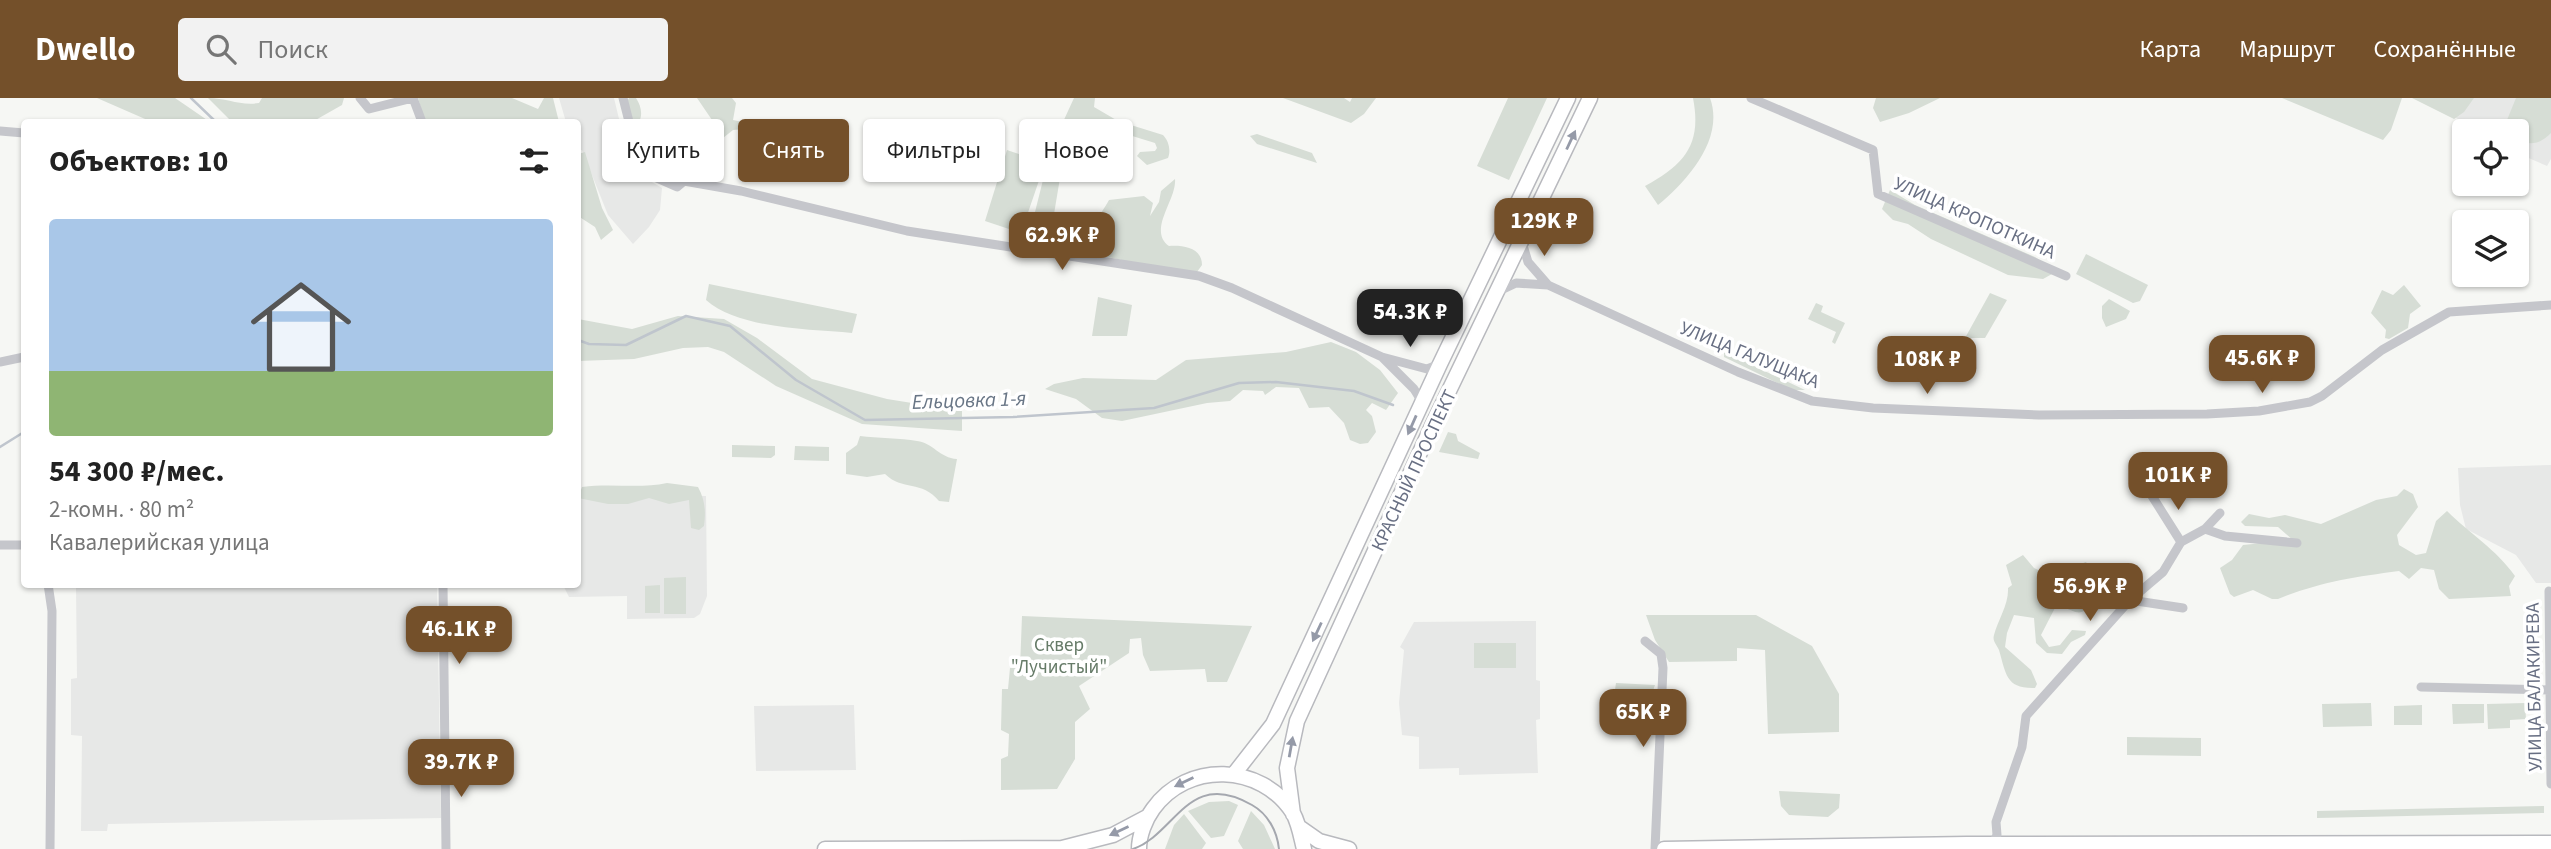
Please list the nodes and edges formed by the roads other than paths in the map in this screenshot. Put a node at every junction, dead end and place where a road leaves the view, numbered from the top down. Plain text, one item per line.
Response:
1 (360, 98) edge
2 (413, 98) edge
3 (623, 98) edge
4 (1568, 98) edge
5 (1590, 98) edge
6 (1751, 98) edge
7 (421, 119) edge
8 (0, 131) edge
9 (21, 133) edge
10 (1541, 155) junction
11 (1560, 163) junction
12 (1522, 242) junction
13 (2066, 276) dead end
14 (1548, 285) junction
15 (1497, 292) junction
16 (2551, 305) edge
17 (1382, 356) junction
18 (21, 358) edge
19 (0, 362) edge
20 (1440, 364) junction
21 (1422, 402) junction
22 (2152, 496) dead end
23 (2220, 513) dead end
24 (2205, 530) junction
25 (2181, 542) junction
26 (2297, 542) dead end
27 (0, 545) edge
28 (21, 545) edge
29 (48, 588) edge
30 (443, 588) edge
31 (2549, 591) dead end
32 (2130, 600) junction
33 (2183, 608) dead end
34 (1645, 641) dead end
35 (2421, 687) dead end
36 (2549, 690) junction
37 (1234, 774) junction
38 (2551, 783) edge
39 (1147, 817) junction
40 (1296, 820) junction
41 (2551, 843) edge
42 (1991, 847) edge
43 (1062, 848) edge
44 (50, 849) edge
45 (446, 849) edge
46 (825, 849) edge
47 (1139, 849) edge
48 (1304, 849) edge
49 (1349, 849) edge
50 (1655, 849) edge
51 (1664, 849) edge

1 - 2 street
2 - 7 street
3 - 17 street
4 - 10 main road, КРАСНЫЙ ПРОСПЕКТ
11 -> 5 main road, КРАСНЫЙ ПРОСПЕКТ
6 - 13 street, УЛИЦА КРОПОТКИНА
8 - 9 street
10 - 11 main road
10 - 20 main road, КРАСНЫЙ ПРОСПЕКТ
11 - 12 main road, КРАСНЫЙ ПРОСПЕКТ
12 - 14 street
12 - 15 main road, КРАСНЫЙ ПРОСПЕКТ
14 - 15 street
14 - 16 street, УЛИЦА ГАЛУЩАКА
40 -> 15 main road, КРАСНЫЙ ПРОСПЕКТ
17 - 20 street
17 - 21 street
18 - 19 street
20 - 21 main road, КРАСНЫЙ ПРОСПЕКТ
21 -> 37 main road, КРАСНЫЙ ПРОСПЕКТ
22 - 25 street
23 - 24 street
24 - 25 street
24 - 26 street
25 - 32 street
27 - 28 street
29 - 44 street
30 - 45 street
31 - 36 street, УЛИЦА БАЛАКИРЕВА
32 - 33 street
32 - 42 street
34 - 50 street
35 - 36 street
36 - 38 street, УЛИЦА БАЛАКИРЕВА
37 -> 39 main road
37 - 40 main road
39 -> 43 main road
39 - 47 main road
40 - 48 main road, КРАСНЫЙ ПРОСПЕКТ
40 - 49 main road
41 - 42 main road
42 - 51 main road
43 - 46 main road

